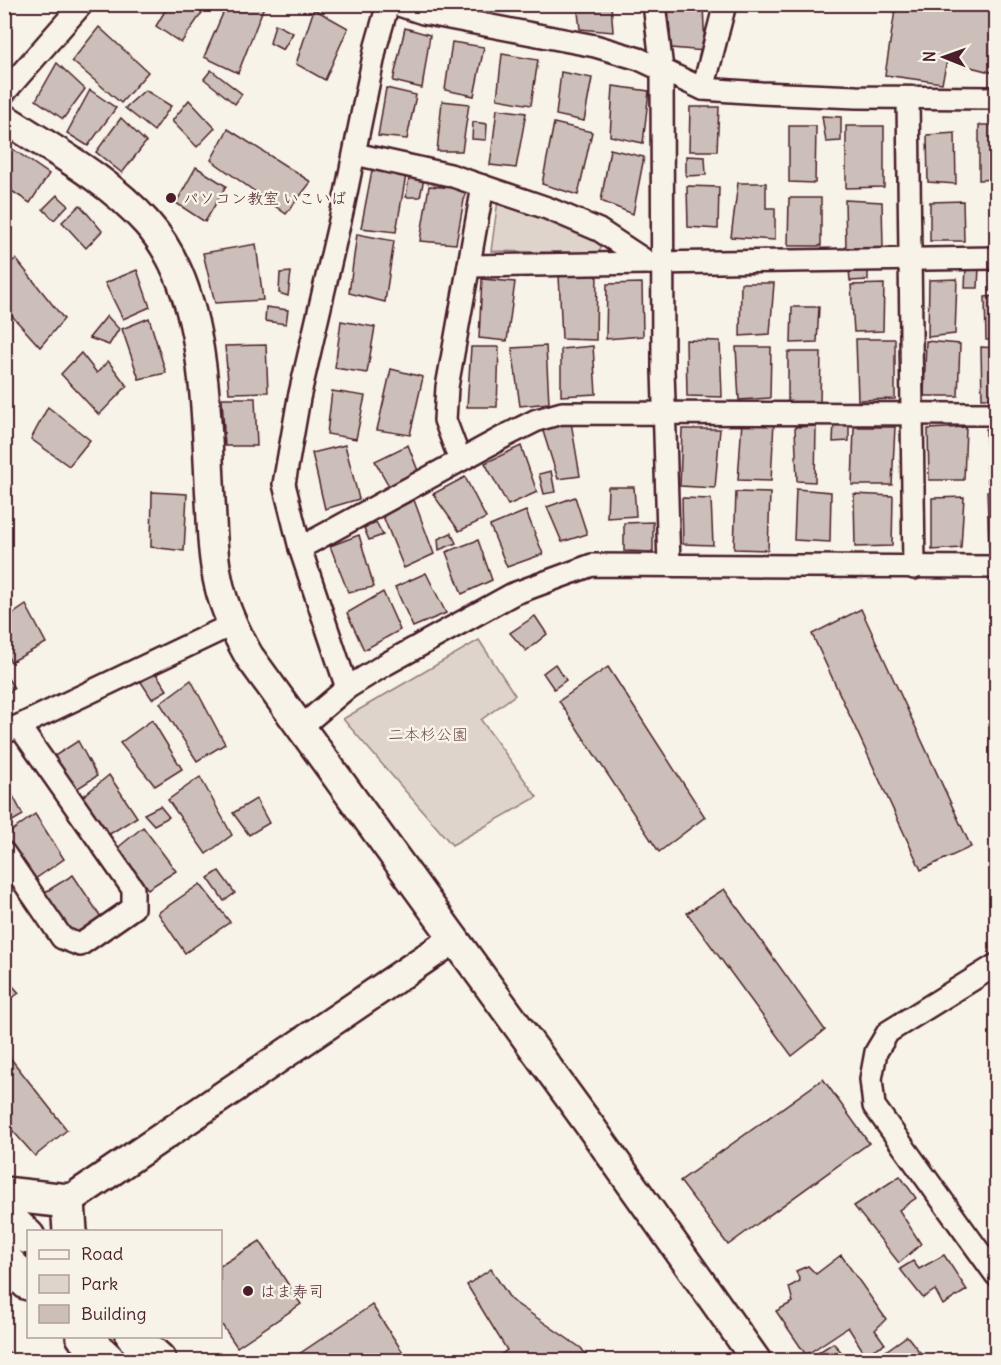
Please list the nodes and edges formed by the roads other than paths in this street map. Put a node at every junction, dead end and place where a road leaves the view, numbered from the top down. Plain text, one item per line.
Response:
1 (82, 4) edge
2 (388, 4) edge
3 (396, 4) edge
4 (654, 4) edge
5 (725, 4) edge
6 (479, 14) edge
7 (662, 69) junction
8 (702, 89) junction
9 (4, 93) edge
10 (908, 98) junction
11 (996, 98) edge
12 (4, 118) edge
13 (355, 154) junction
14 (483, 186) junction
15 (909, 258) junction
16 (996, 258) edge
17 (656, 262) junction
18 (469, 266) junction
19 (664, 413) junction
20 (911, 414) junction
21 (996, 414) edge
22 (460, 460) junction
23 (300, 548) junction
24 (669, 565) junction
25 (996, 567) edge
26 (914, 568) junction
27 (231, 625) junction
28 (347, 688) junction
29 (301, 726) junction
30 (12, 730) edge
31 (4, 853) edge
32 (454, 939) junction
33 (996, 965) edge
34 (4, 1194) edge
35 (4, 1214) edge
36 (69, 1216) edge
37 (27, 1236) edge
38 (4, 1259) edge
39 (996, 1275) edge
40 (27, 1282) edge
41 (85, 1338) edge
42 (135, 1338) edge
43 (108, 1360) edge
44 (159, 1360) edge
45 (756, 1360) edge

1 - 9 street
2 - 13 street
3 - 6 street
4 - 7 street
5 - 8 street
6 - 7 street
7 - 8 street
7 - 17 street
8 - 10 street
10 - 11 street
10 - 15 street
12 - 27 street
13 - 14 street
13 - 23 street
14 - 17 street
14 - 18 street
15 - 16 street
15 - 17 street
15 - 20 street
17 - 18 street
17 - 19 street
18 - 22 street
19 - 20 street
19 - 22 street
19 - 24 street
20 - 21 street
20 - 26 street
22 - 23 street
23 - 28 street
24 - 26 street
24 - 28 street
25 - 26 street
27 - 29 street
27 - 30 street
28 - 29 street
29 - 32 street
30 - 31 street
32 - 36 street
32 - 45 street
33 - 39 street
34 - 36 highway
35 - 37 highway
38 - 40 highway
41 - 43 highway
42 - 44 highway

